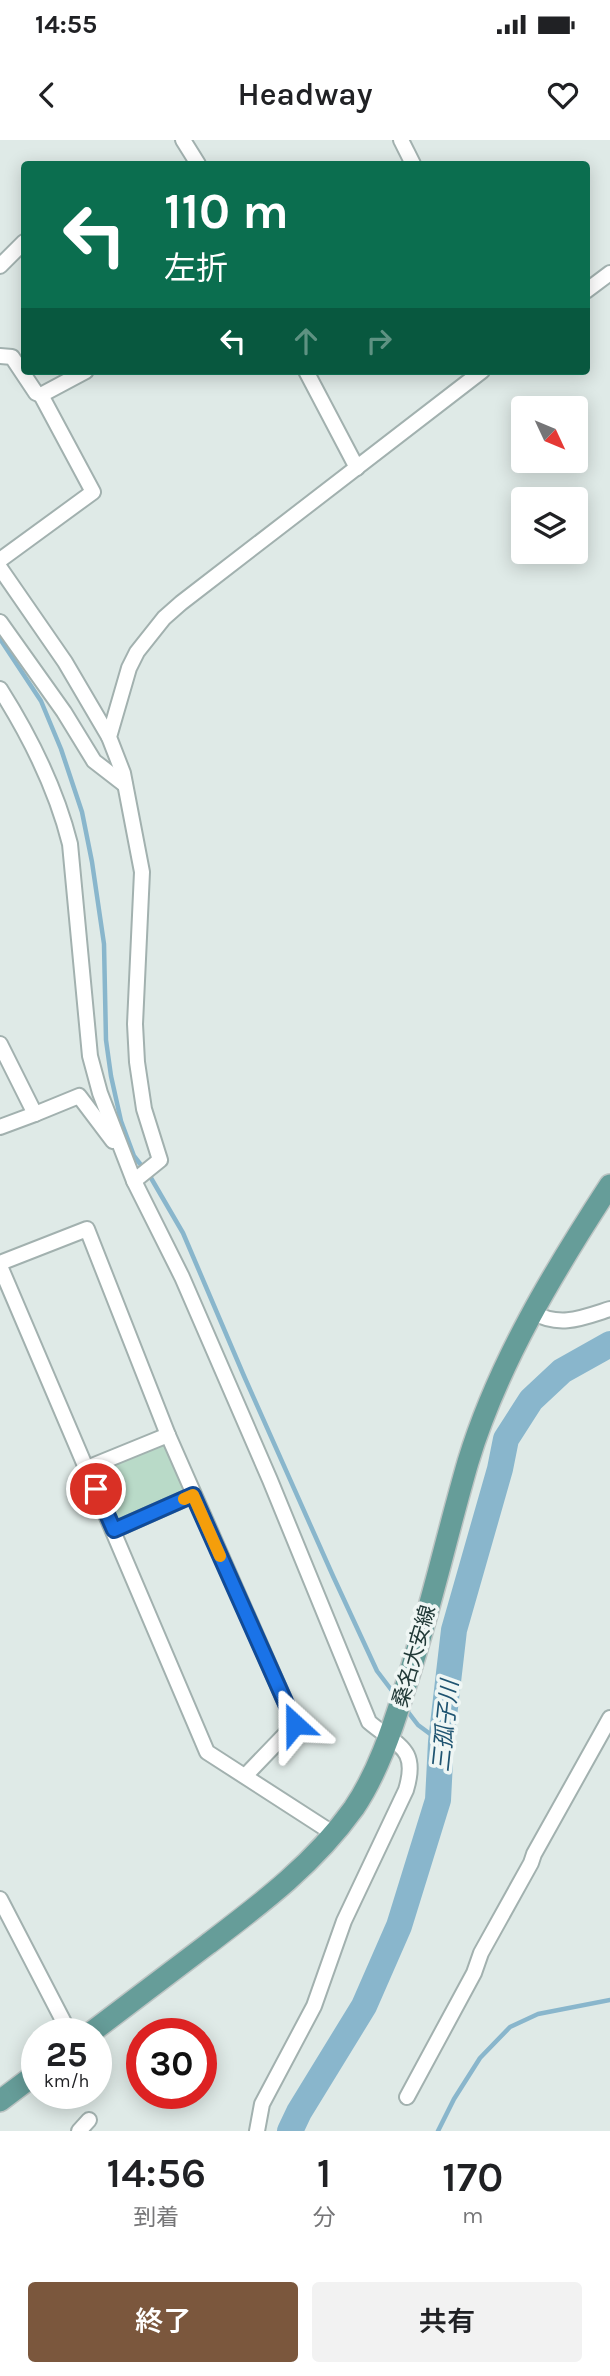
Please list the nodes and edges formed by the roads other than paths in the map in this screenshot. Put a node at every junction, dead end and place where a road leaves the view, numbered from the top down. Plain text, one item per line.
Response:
1 (183, 140) edge
2 (401, 140) edge
3 (193, 161) edge
4 (412, 161) edge
5 (21, 245) edge
6 (0, 265) edge
7 (610, 273) edge
8 (590, 288) edge
9 (0, 356) edge
10 (21, 370) edge
11 (24, 375) edge
12 (78, 375) edge
13 (308, 375) edge
14 (477, 375) edge
15 (41, 395) junction
16 (357, 468) junction
17 (0, 559) edge
18 (0, 568) edge
19 (2, 624) edge
20 (0, 689) edge
21 (109, 737) junction
22 (125, 785) junction
23 (0, 1044) edge
24 (35, 1114) junction
25 (0, 1127) edge
26 (122, 1153) junction
27 (137, 1179) junction
28 (610, 1185) edge
29 (0, 1265) edge
30 (610, 1309) edge
31 (533, 1312) junction
32 (168, 1435) junction
33 (88, 1468) junction
34 (193, 1495) junction
35 (114, 1530) junction
36 (610, 1718) edge
37 (391, 1732) junction
38 (245, 1776) junction
39 (334, 1834) junction
40 (0, 1899) edge
41 (62, 2018) edge
42 (110, 2018) edge
43 (21, 2085) edge
44 (407, 2097) dead end
45 (0, 2101) edge
46 (89, 2120) dead end
47 (79, 2131) edge
48 (257, 2131) edge

1 - 3 street
2 - 4 street
5 - 6 street
7 - 8 street
9 - 10 street
11 - 15 street
12 - 15 street
13 - 16 street
14 - 16 street
15 - 17 street
16 - 21 street
18 - 21 street
19 - 22 street
20 - 26 street
21 - 22 street
22 - 27 street
23 - 24 street
24 - 25 street
24 - 26 street
26 - 27 street
27 - 37 street
28 - 31 main road, 桑名大安線
29 - 32 street
29 - 33 street
30 - 31 street
31 - 37 main road, 桑名大安線
32 - 33 street
32 - 34 street
33 - 35 street
34 - 35 street
34 - 38 street
35 - 38 street
36 - 44 street
37 - 39 main road, 桑名大安線
37 - 48 street
38 - 39 street
39 - 42 main road, 桑名大安線
40 - 41 street
43 - 45 main road
46 - 47 street

